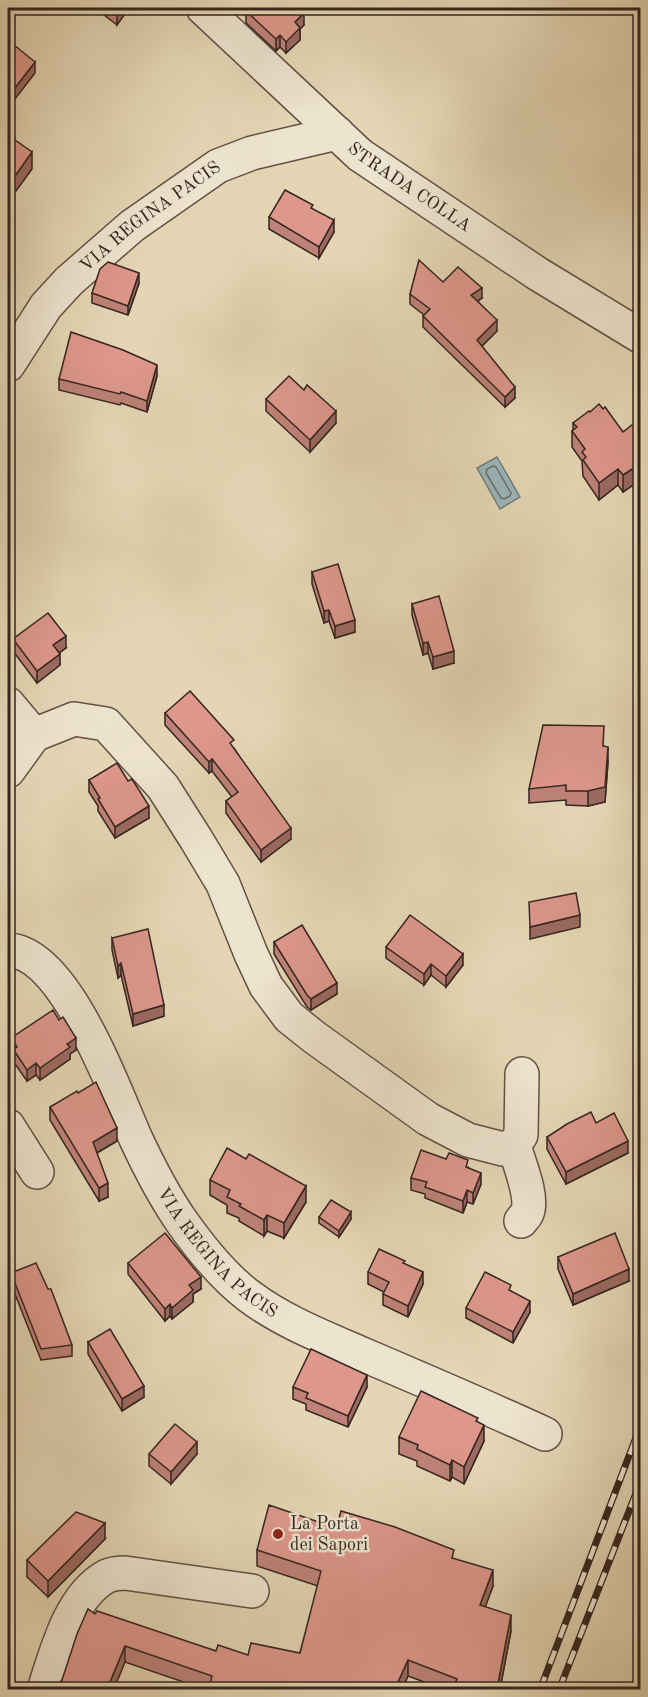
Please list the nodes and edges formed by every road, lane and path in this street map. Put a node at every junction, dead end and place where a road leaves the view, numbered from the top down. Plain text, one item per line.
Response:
1 (203, 8) edge
2 (337, 133) junction
3 (640, 336) edge
4 (8, 365) edge
5 (8, 704) edge
6 (34, 735) junction
7 (8, 771) edge
8 (8, 950) edge
9 (522, 1074) dead end
10 (8, 1126) edge
11 (513, 1145) junction
12 (37, 1172) dead end
13 (521, 1221) dead end
14 (545, 1434) dead end
15 (252, 1591) dead end
16 (44, 1689) edge

1 - 2 street, STRADA COLLA
2 - 3 street, STRADA COLLA
2 - 4 street, VIA REGINA PACIS
5 - 6 street
6 - 7 street
6 - 11 street
8 - 14 street, VIA REGINA PACIS
9 - 11 street
10 - 12 street
11 - 13 street
15 - 16 street

